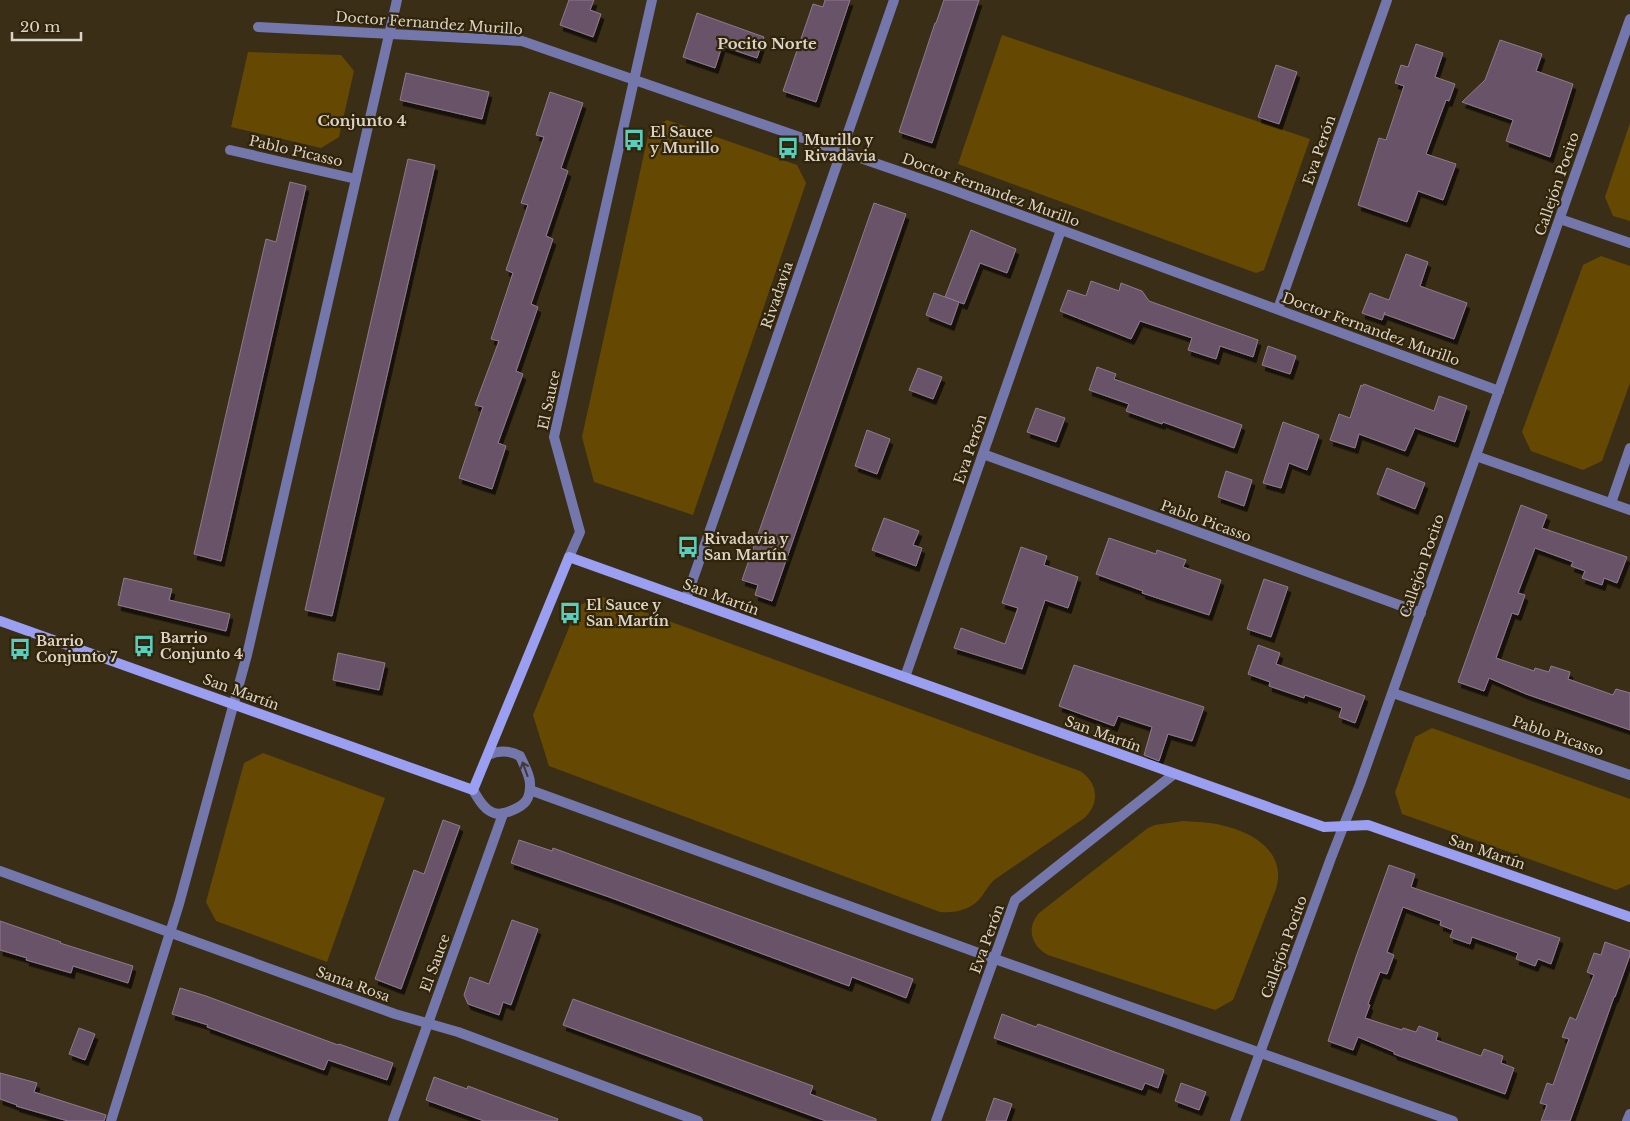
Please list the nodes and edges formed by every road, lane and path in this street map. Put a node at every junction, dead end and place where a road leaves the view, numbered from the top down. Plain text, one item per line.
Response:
1 (397, 0) edge
2 (652, 0) edge
3 (894, 0) edge
4 (1387, 0) edge
5 (1630, 19) edge
6 (258, 27) dead end
7 (389, 34) junction
8 (634, 80) junction
9 (230, 150) dead end
10 (841, 152) junction
11 (356, 179) junction
12 (1560, 219) junction
13 (1061, 230) junction
14 (1630, 243) edge
15 (1278, 310) junction
16 (1499, 391) junction
17 (1630, 448) edge
18 (983, 454) junction
19 (1476, 456) junction
20 (1611, 503) junction
21 (1630, 510) edge
22 (569, 558) junction
23 (686, 599) junction
24 (1420, 613) junction
25 (0, 620) edge
26 (905, 678) junction
27 (1393, 693) junction
28 (233, 704) junction
29 (488, 755) junction
30 (1174, 774) junction
31 (1630, 775) edge
32 (473, 790) junction
33 (530, 790) junction
34 (503, 814) junction
35 (1343, 827) junction
36 (0, 871) edge
37 (1630, 917) edge
38 (170, 933) junction
39 (995, 959) junction
40 (428, 1024) junction
41 (1260, 1054) junction
42 (1630, 1114) edge
43 (111, 1121) edge
44 (393, 1121) edge
45 (698, 1121) edge
46 (936, 1121) edge
47 (1236, 1121) edge
48 (1453, 1121) edge
49 (1627, 1121) edge

1 - 7 street
2 - 8 street, El Sauce
3 - 10 street, Rivadavia
4 - 15 street, Eva Perón
5 - 12 street, Callejón Pocito
6 - 7 street, Doctor Fernandez Murillo
7 - 8 street, Doctor Fernandez Murillo
7 - 11 street
8 - 10 street, Doctor Fernandez Murillo
8 - 22 street, El Sauce
9 - 11 street, Pablo Picasso
10 - 13 street, Doctor Fernandez Murillo
10 - 23 street, Rivadavia
11 - 28 street
12 - 14 street
12 - 16 street, Callejón Pocito
13 - 15 street, Doctor Fernandez Murillo
13 - 18 street, Eva Perón
15 - 16 street, Doctor Fernandez Murillo
16 - 19 street, Callejón Pocito
17 - 20 street
18 - 24 street, Pablo Picasso
18 - 26 street, Eva Perón
19 - 20 street
19 - 24 street, Callejón Pocito
20 - 21 street
22 - 23 street, San Martín
22 - 29 street, El Sauce
23 - 26 street, San Martín
24 - 27 street, Callejón Pocito
25 - 28 street, San Martín
26 - 30 street, San Martín
27 - 31 street, Pablo Picasso
27 - 35 street, Callejón Pocito
28 - 32 street, San Martín
28 - 38 street
29 - 32 street, El Sauce
33 -> 29 street
30 - 35 street, San Martín
30 - 39 street, Eva Perón
32 - 34 street
33 - 34 street
33 - 39 street
34 - 40 street, El Sauce
35 - 37 street, San Martín
35 - 41 street, Callejón Pocito
36 - 38 street, Santa Rosa
38 - 40 street, Santa Rosa
38 - 43 street
39 - 41 street
39 - 46 street, Eva Perón
40 - 44 street, El Sauce
40 - 45 street, Santa Rosa
41 - 47 street, Callejón Pocito
41 - 48 street
42 - 49 street

